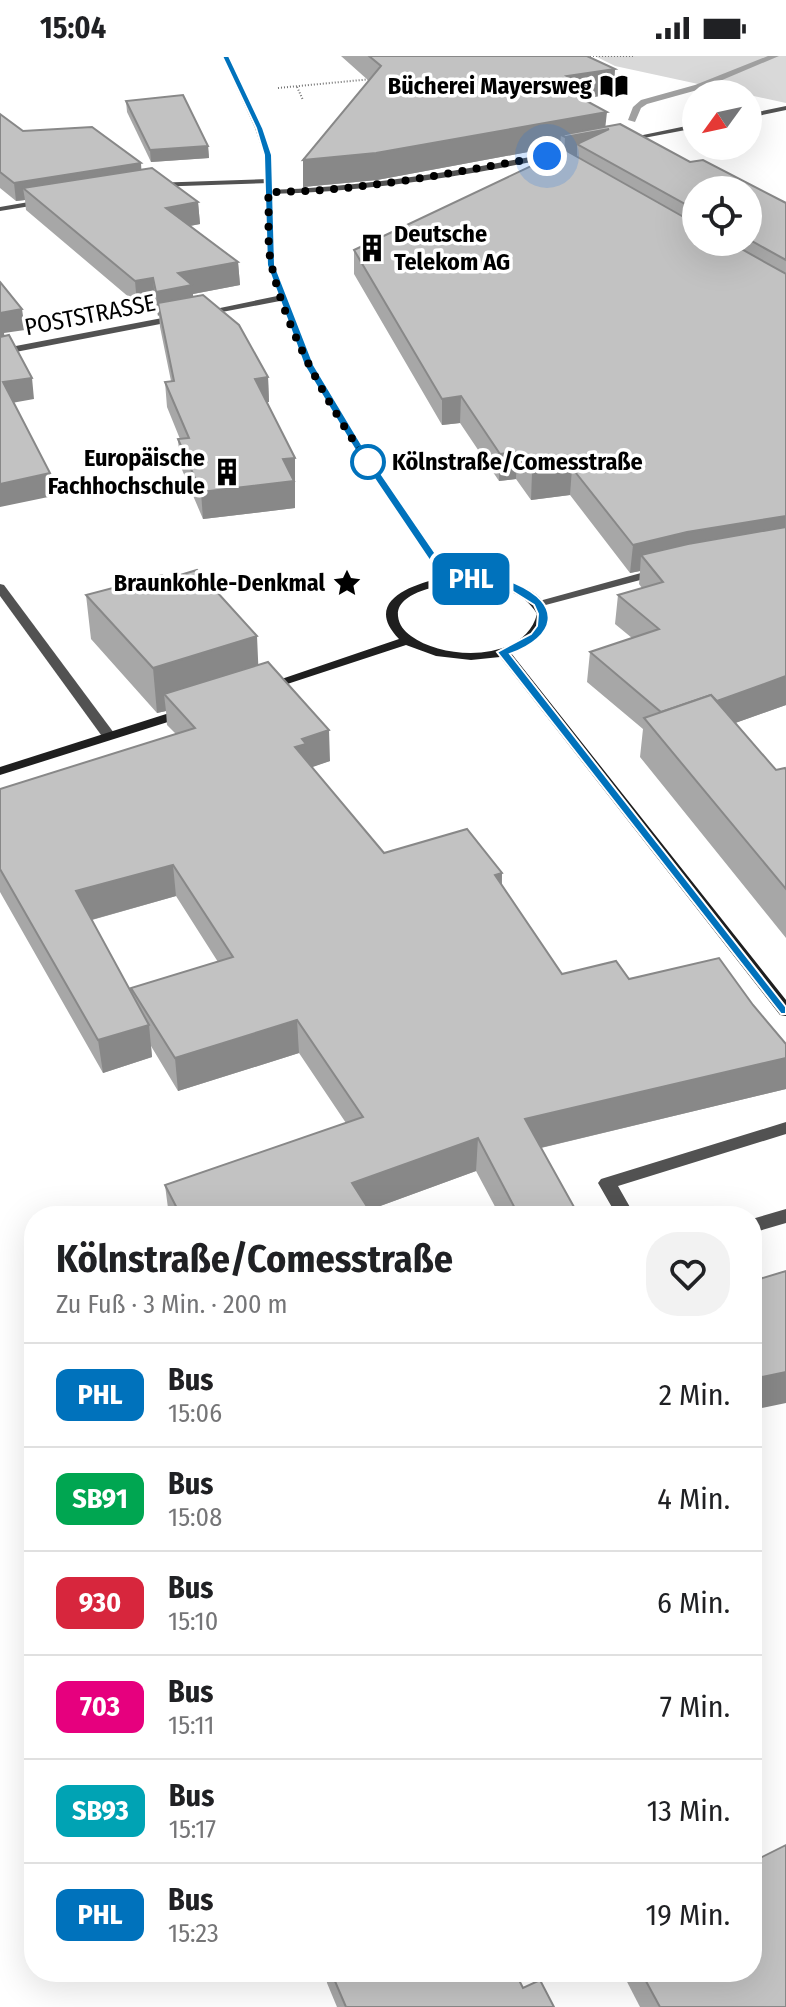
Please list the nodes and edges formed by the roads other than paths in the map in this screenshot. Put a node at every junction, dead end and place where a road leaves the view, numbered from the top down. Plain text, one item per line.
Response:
1 (225, 56) edge
2 (786, 108) edge
3 (762, 113) edge
4 (682, 129) edge
5 (610, 133) edge
6 (624, 140) junction
7 (609, 143) edge
8 (593, 146) edge
9 (547, 156) junction
10 (561, 163) edge
11 (148, 185) edge
12 (268, 187) junction
13 (60, 199) edge
14 (0, 209) edge
15 (282, 298) junction
16 (0, 352) edge
17 (668, 570) edge
18 (448, 580) junction
19 (0, 588) edge
20 (538, 603) junction
21 (408, 640) junction
22 (503, 652) junction
23 (256, 689) edge
24 (197, 708) edge
25 (109, 736) junction
26 (0, 771) edge
27 (786, 1011) edge
28 (786, 1128) edge
29 (620, 1206) edge
30 (786, 1216) edge
31 (762, 1223) edge

1 - 12 main road
2 - 3 street
4 - 6 street
5 - 6 street
6 - 7 street
8 - 9 street
9 - 10 street
9 - 12 street
11 - 12 street
12 - 15 main road
13 - 14 street
15 - 16 street, POSTSTRASSE
15 - 18 main road
17 - 20 street
18 - 20 main road
18 - 21 main road
19 - 25 street
20 - 22 main road
21 - 22 main road
21 - 23 main road
22 - 27 main road
24 - 25 main road
25 - 26 main road
28 - 29 street
30 - 31 street

